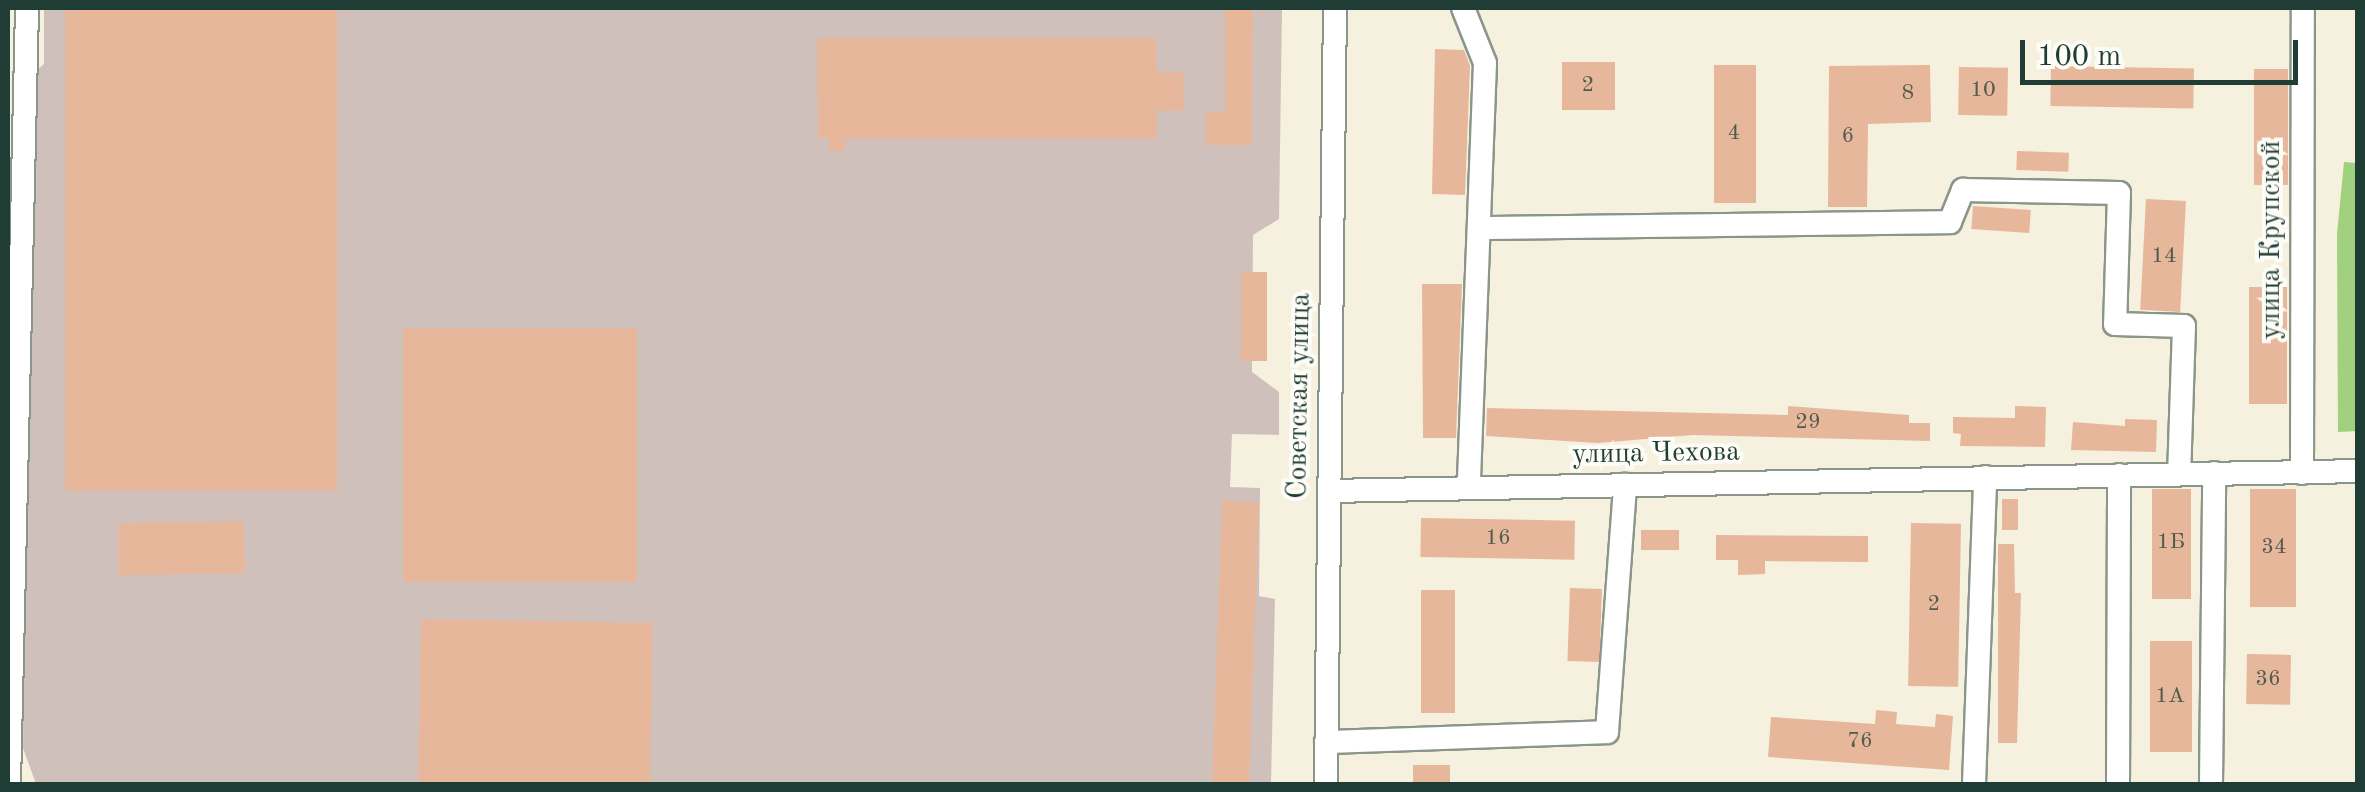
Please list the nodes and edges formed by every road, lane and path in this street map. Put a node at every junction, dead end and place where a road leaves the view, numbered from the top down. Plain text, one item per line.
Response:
1 (26, 8) edge
2 (1335, 8) edge
3 (1463, 8) edge
4 (2303, 8) edge
5 (1480, 228) junction
6 (11, 464) edge
7 (2358, 471) edge
8 (2179, 473) junction
9 (2214, 473) junction
10 (2302, 473) junction
11 (2119, 474) junction
12 (1984, 477) junction
13 (1624, 485) junction
14 (1469, 488) junction
15 (1329, 491) junction
16 (1326, 742) junction
17 (10, 784) edge
18 (1326, 784) edge
19 (1974, 784) edge
20 (2118, 784) edge
21 (2211, 784) edge

1 - 6 street
2 - 15 street, Советская улица
3 - 5 street
4 - 10 street, улица Крупской
5 - 8 street
5 - 14 street
6 - 17 street
7 - 10 street
8 - 9 street, улица Чехова
8 - 11 street, улица Чехова
9 - 10 street
9 - 21 street
11 - 12 street, улица Чехова
11 - 20 street
12 - 13 street, улица Чехова
12 - 19 street
13 - 14 street, улица Чехова
13 - 16 street
14 - 15 street, улица Чехова
15 - 16 street, Советская улица
16 - 18 street, Советская улица

